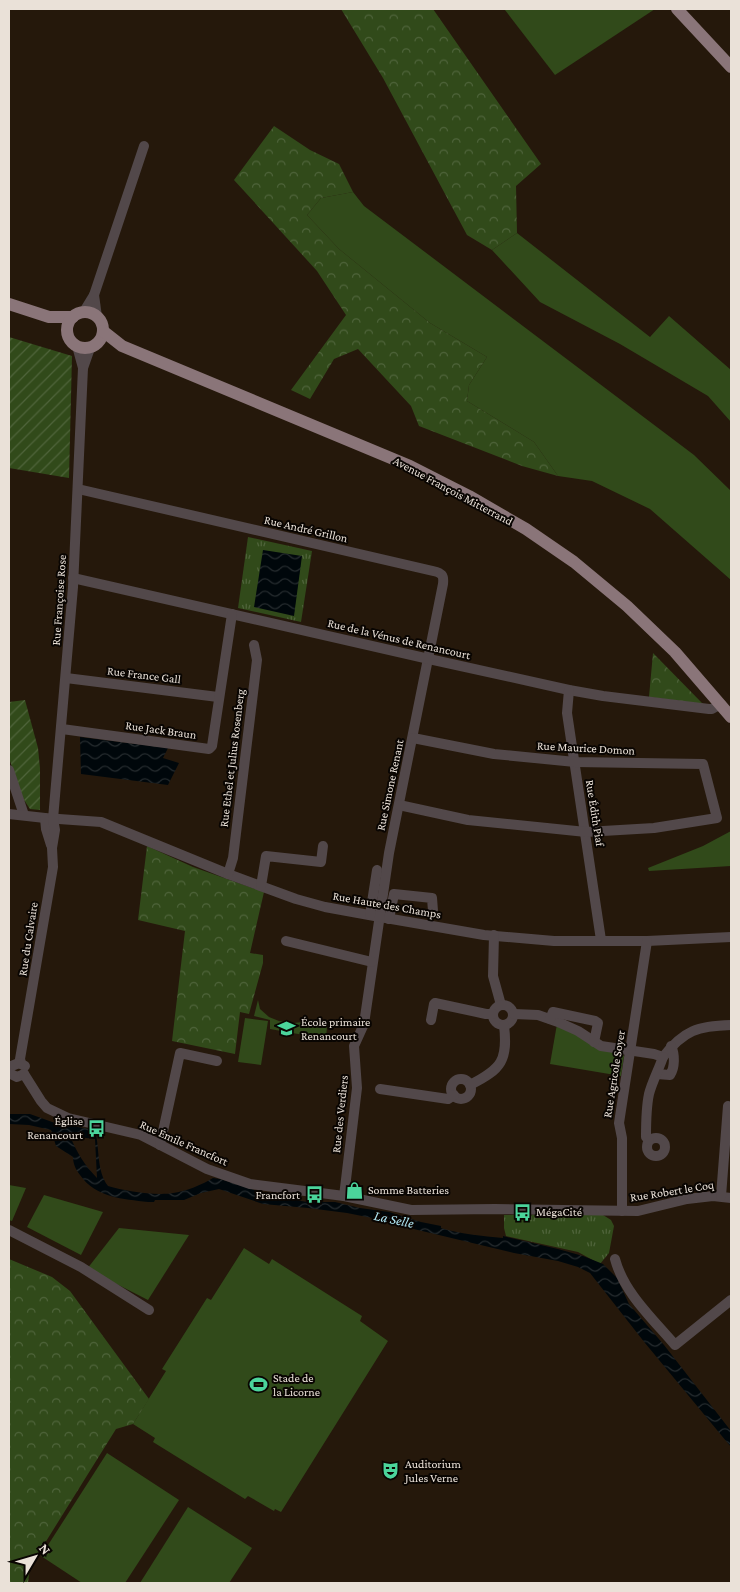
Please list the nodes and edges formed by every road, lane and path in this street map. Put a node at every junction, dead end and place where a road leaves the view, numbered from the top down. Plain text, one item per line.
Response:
1 (678, 9) edge
2 (731, 67) edge
3 (144, 146) dead end
4 (94, 294) junction
5 (9, 304) edge
6 (78, 315) junction
7 (49, 317) junction
8 (97, 317) junction
9 (67, 330) junction
10 (103, 331) junction
11 (88, 346) junction
12 (122, 346) junction
13 (78, 489) junction
14 (73, 578) junction
15 (232, 614) junction
16 (254, 645) dead end
17 (428, 660) junction
18 (66, 678) junction
19 (569, 690) junction
20 (218, 697) junction
21 (721, 704) junction
22 (731, 717) edge
23 (62, 729) junction
24 (413, 738) junction
25 (575, 762) junction
26 (9, 770) edge
27 (399, 805) junction
28 (9, 814) edge
29 (24, 815) junction
30 (49, 818) junction
31 (586, 832) junction
32 (323, 846) dead end
33 (377, 870) dead end
34 (228, 874) junction
35 (262, 886) junction
36 (434, 911) dead end
37 (380, 917) junction
38 (494, 935) junction
39 (731, 937) edge
40 (601, 940) junction
41 (286, 941) dead end
42 (647, 941) junction
43 (372, 962) junction
44 (500, 1004) junction
45 (493, 1014) junction
46 (514, 1014) junction
47 (550, 1019) junction
48 (431, 1020) dead end
49 (504, 1025) junction
50 (731, 1025) edge
51 (594, 1042) junction
52 (671, 1046) junction
53 (631, 1050) junction
54 (662, 1057) junction
55 (217, 1061) dead end
56 (13, 1068) edge
57 (657, 1074) junction
58 (470, 1084) junction
59 (380, 1089) dead end
60 (454, 1095) junction
61 (728, 1106) dead end
62 (649, 1140) dead end
63 (160, 1145) junction
64 (344, 1196) junction
65 (727, 1198) edge
66 (622, 1211) junction
67 (9, 1230) edge
68 (9, 1236) edge
69 (615, 1259) dead end
70 (731, 1300) edge

1 - 2 main road
3 - 4 street
4 - 6 street
4 - 8 street
5 - 7 main road
6 - 7 main road
6 - 8 main road
6 - 9 main road
7 - 9 main road
8 - 10 main road
9 - 11 main road
10 - 11 main road
10 - 12 main road, Avenue François Mitterrand
11 - 12 main road, Avenue François Mitterrand
11 - 13 street, Rue Françoise Rose
12 - 21 main road, Avenue François Mitterrand
13 - 14 street, Rue Françoise Rose
13 - 17 street, Rue André Grillon
14 - 15 street, Rue de la Vénus de Renancourt
14 - 18 street, Rue Françoise Rose
15 - 17 street, Rue de la Vénus de Renancourt
15 - 20 street, Rue Jack Braun
16 - 34 street, Rue Ethel et Julius Rosenberg
17 - 19 street, Rue de la Vénus de Renancourt
17 - 24 street, Rue Simone Renant
18 - 20 street, Rue France Gall
18 - 23 street, Rue Françoise Rose
19 - 21 street, Rue de la Vénus de Renancourt
19 - 25 street, Rue Édith Piaf
20 - 23 street, Rue Jack Braun
21 - 22 main road, Avenue François Mitterrand
23 - 30 street, Rue Françoise Rose
24 - 25 street, Rue Maurice Domon
24 - 27 street, Rue Simone Renant
25 - 31 street, Rue Édith Piaf
25 - 31 street, Rue Maurice Domon
26 - 29 street
27 - 31 street
27 - 37 street, Rue Simone Renant
28 - 29 street, Rue Haute des Champs
29 - 30 street, Rue Haute des Champs
30 - 34 street, Rue Haute des Champs
30 - 56 street, Rue du Calvaire
31 - 40 street, Rue Édith Piaf
32 - 35 street
33 - 37 street
34 - 35 street, Rue Haute des Champs
35 - 37 street, Rue Haute des Champs
36 - 37 street
37 - 38 street, Rue Haute des Champs
37 - 43 street, Rue des Verdiers
38 - 40 street, Rue Haute des Champs
38 - 44 street
39 - 42 street, Rue Haute des Champs
40 - 42 street, Rue Haute des Champs
41 - 43 street
42 - 53 street, Rue Agricole Soyer
43 - 64 street, Rue des Verdiers
44 - 45 street
44 - 46 street
45 - 48 street
45 - 49 street
46 - 47 street
46 - 49 street
47 - 51 street
47 - 51 street
49 - 58 street
50 - 52 street
51 - 53 street
52 - 54 street
52 - 57 street
53 - 54 street
53 - 66 street, Rue Agricole Soyer
54 - 57 street
55 - 63 street
56 - 63 street, Rue Émile Francfort
57 - 62 street
58 - 60 street
58 - 60 street
59 - 60 street
61 - 65 street
63 - 64 street, Rue Émile Francfort
64 - 66 street, Rue Émile Francfort
65 - 66 street, Rue Robert le Coq
67 - 68 street
69 - 70 street

